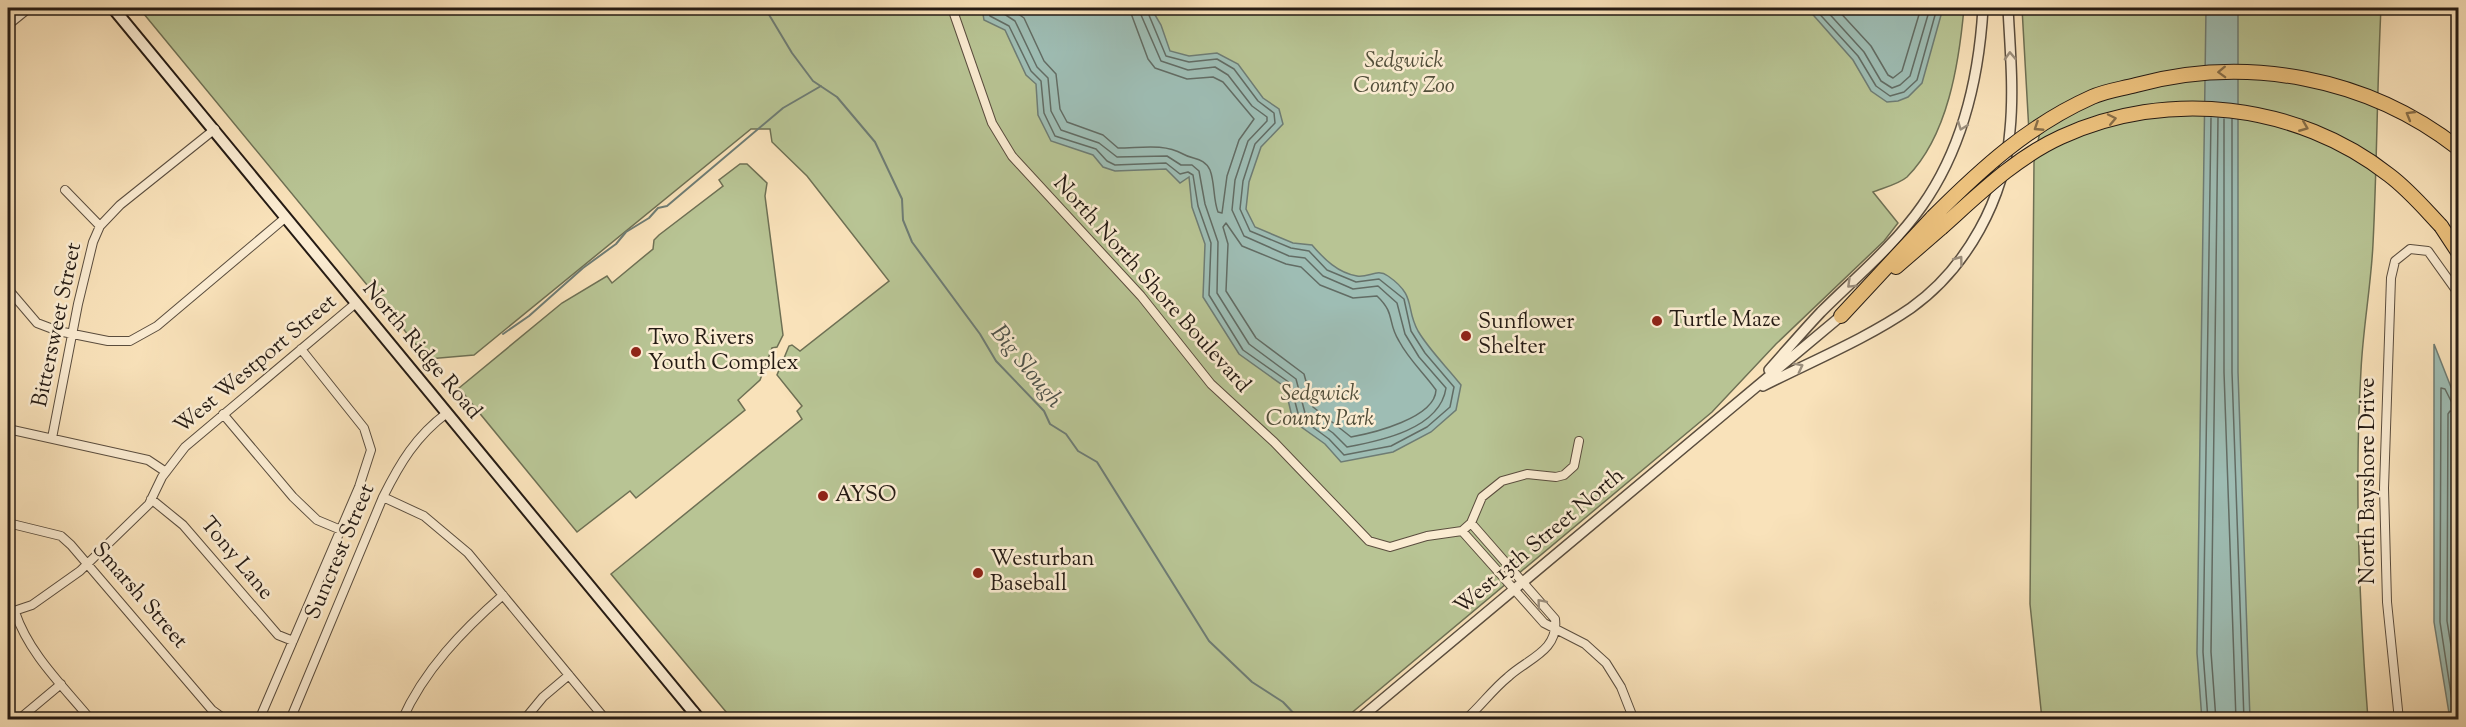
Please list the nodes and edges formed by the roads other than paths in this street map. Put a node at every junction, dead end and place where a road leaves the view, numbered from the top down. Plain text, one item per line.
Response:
1 (29, 8) edge
2 (113, 8) edge
3 (952, 8) edge
4 (1983, 8) edge
5 (2008, 8) edge
6 (8, 25) edge
7 (215, 129) junction
8 (2458, 148) edge
9 (65, 190) dead end
10 (285, 218) junction
11 (1937, 223) junction
12 (100, 226) junction
13 (2458, 252) edge
14 (8, 289) edge
15 (2458, 292) edge
16 (356, 303) junction
17 (1840, 316) joint
18 (73, 333) junction
19 (301, 349) junction
20 (1747, 394) junction
21 (447, 413) junction
22 (223, 414) junction
23 (8, 429) edge
24 (52, 438) junction
25 (1579, 441) dead end
26 (166, 472) junction
27 (383, 497) junction
28 (151, 499) junction
29 (8, 523) edge
30 (1471, 523) junction
31 (341, 530) junction
32 (1462, 531) junction
33 (88, 564) junction
34 (1522, 580) junction
35 (1512, 588) junction
36 (503, 595) junction
37 (11, 612) edge
38 (1556, 629) junction
39 (293, 641) junction
40 (569, 675) junction
41 (61, 684) junction
42 (697, 715) edge
43 (18, 720) edge
44 (91, 720) edge
45 (226, 720) edge
46 (259, 720) edge
47 (290, 720) edge
48 (402, 720) edge
49 (524, 720) edge
50 (606, 720) edge
51 (683, 720) edge
52 (1358, 720) edge
53 (1465, 720) edge
54 (1634, 720) edge
55 (2399, 720) edge

1 - 6 street
2 - 7 main road, North Ridge Road
3 - 32 street, North North Shore Boulevard
4 -> 20 street, West 13th Street North
20 -> 5 street, West 13th Street North
7 - 10 main road, North Ridge Road
7 - 12 street, Bittersweet Street
8 -> 11 highway, bridge
9 - 12 street
10 - 16 main road, North Ridge Road
10 - 18 street
11 -> 13 highway, bridge
11 - 17 highway
12 - 18 street, Bittersweet Street
14 - 18 street
15 - 55 street, North Bayshore Drive
16 - 19 street, West Westport Street
16 - 21 main road, North Ridge Road
17 - 20 street, West 13th Street North
18 - 24 street, Bittersweet Street
19 - 22 street, West Westport Street
19 - 31 street
20 - 34 street, West 13th Street North
21 - 27 street, Suncrest Street
21 - 42 main road, North Ridge Road
22 - 26 street, West Westport Street
22 - 31 street
23 - 24 street
24 - 26 street
25 - 30 street
26 - 28 street, West Westport Street
27 - 36 street
27 - 47 street, Suncrest Street
28 - 33 street, West Westport Street
28 - 39 street, Tony Lane
29 - 33 street, Smarsh Street
30 - 32 street
30 - 34 street
31 - 39 street
32 - 35 street
33 - 37 street, West Westport Street
33 - 45 street, Smarsh Street
34 - 35 street, West 13th Street North
38 -> 34 street
35 - 38 street
35 - 52 street, West 13th Street North
36 - 40 street
36 - 48 street
37 - 41 street
38 - 53 street
38 - 54 street
39 - 46 street
40 - 49 street
40 - 50 street
41 - 43 street
41 - 44 street
42 - 51 street

